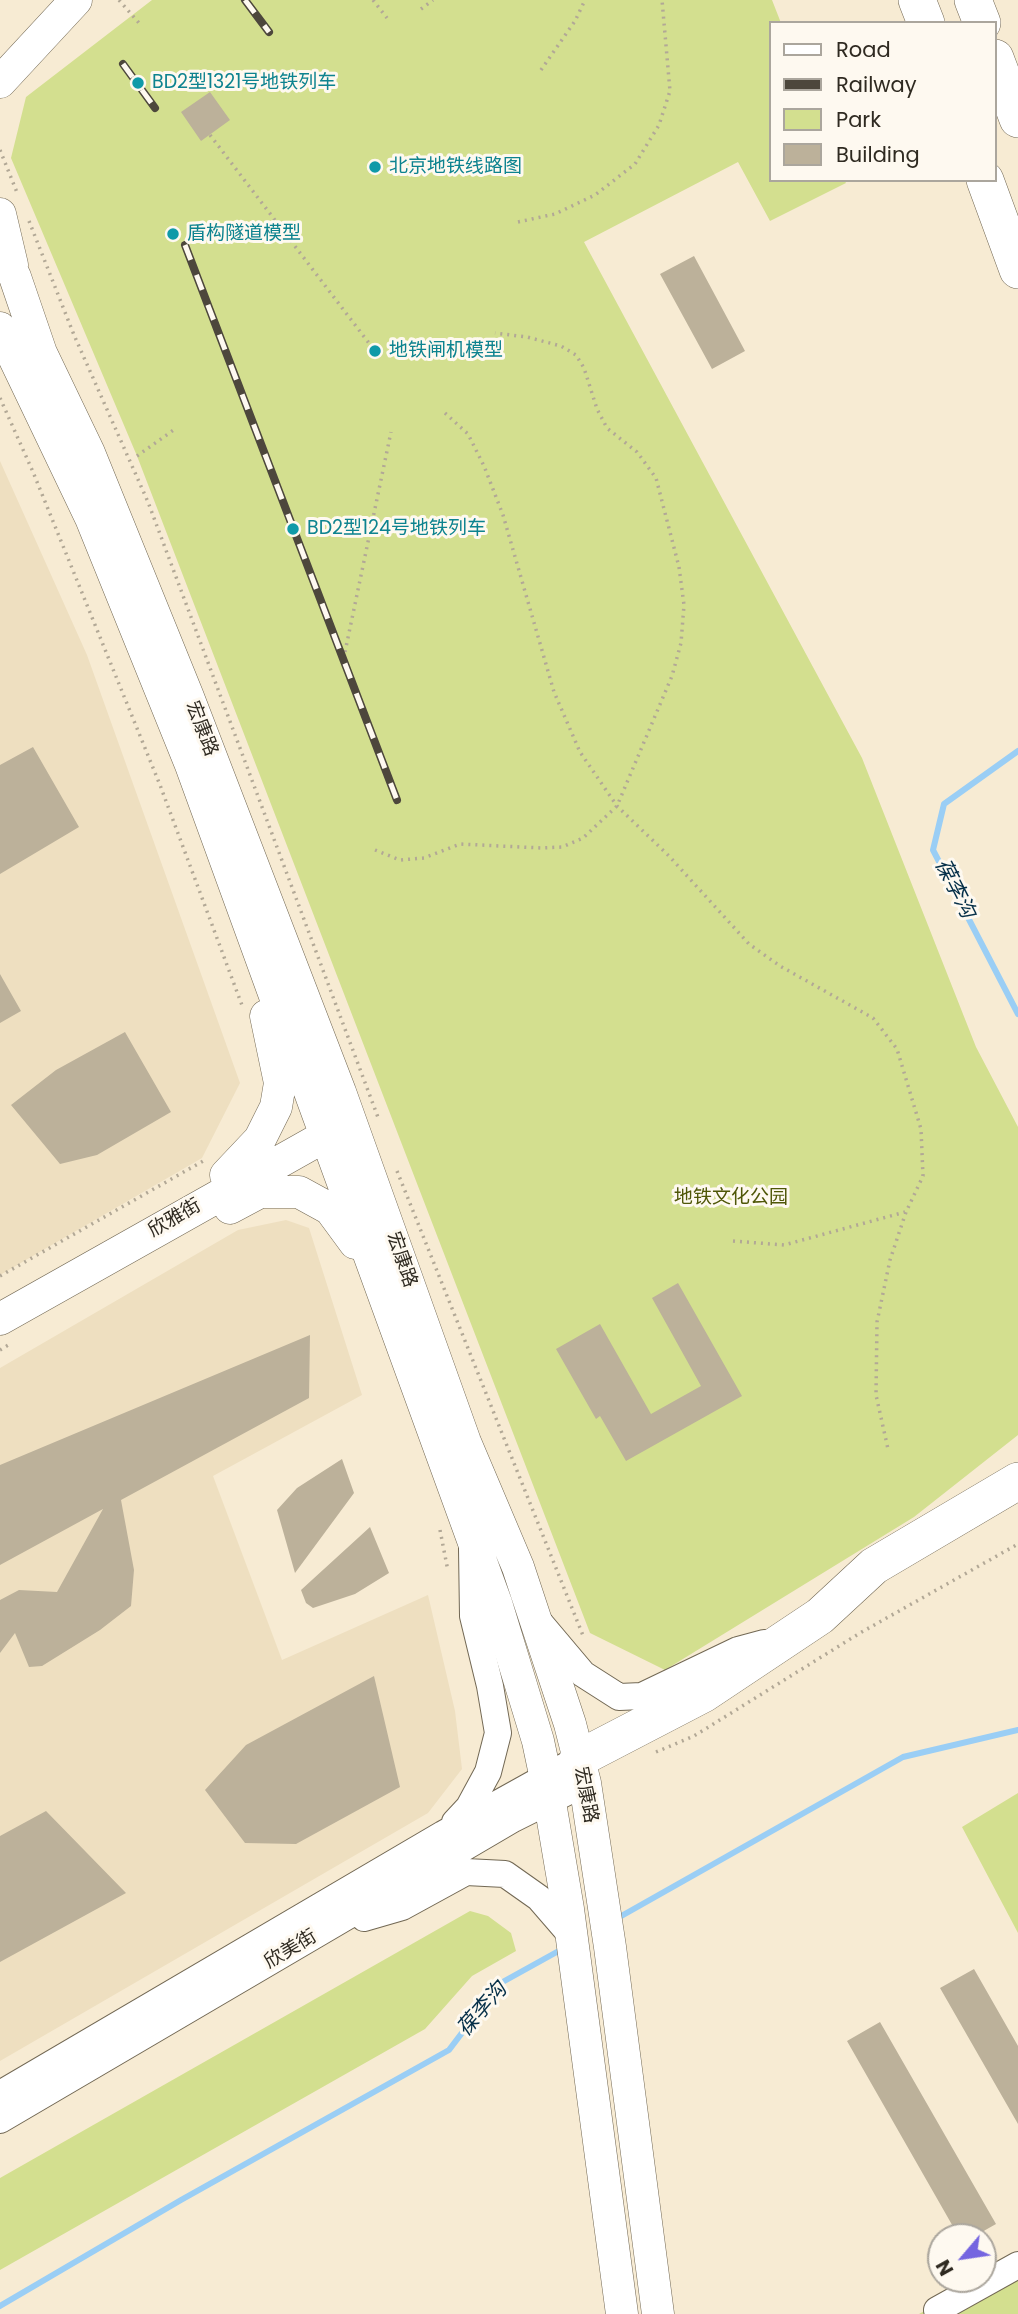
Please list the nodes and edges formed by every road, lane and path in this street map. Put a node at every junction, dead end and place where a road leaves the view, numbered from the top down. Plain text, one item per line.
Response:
1 (68, 0) edge
2 (76, 0) edge
3 (119, 0) edge
4 (373, 0) edge
5 (433, 0) edge
6 (585, 0) edge
7 (662, 0) edge
8 (917, 0) edge
9 (973, 0) edge
10 (421, 9) dead end
11 (387, 18) dead end
12 (925, 21) edge
13 (981, 21) edge
14 (139, 23) dead end
15 (0, 51) edge
16 (997, 63) edge
17 (541, 70) dead end
18 (0, 82) edge
19 (1018, 119) edge
20 (210, 135) dead end
21 (0, 150) edge
22 (986, 182) edge
23 (16, 210) edge
24 (518, 222) dead end
25 (0, 245) edge
26 (1018, 270) edge
27 (15, 277) junction
28 (0, 328) edge
29 (495, 333) dead end
30 (375, 351) dead end
31 (0, 398) edge
32 (446, 413) dead end
33 (175, 429) dead end
34 (391, 432) dead end
35 (137, 456) dead end
36 (345, 652) dead end
37 (617, 806) junction
38 (375, 850) dead end
39 (226, 863) junction
40 (246, 1014) dead end
41 (336, 1123) junction
42 (383, 1132) dead end
43 (217, 1167) junction
44 (397, 1170) dead end
45 (906, 1212) junction
46 (733, 1241) dead end
47 (112, 1255) junction
48 (378, 1274) junction
49 (0, 1276) edge
50 (0, 1302) edge
51 (0, 1319) edge
52 (888, 1449) dead end
53 (1018, 1481) edge
54 (438, 1517) dead end
55 (472, 1534) junction
56 (1018, 1544) edge
57 (449, 1577) dead end
58 (534, 1616) junction
59 (792, 1634) junction
60 (587, 1646) dead end
61 (645, 1757) dead end
62 (581, 1771) junction
63 (548, 1790) junction
64 (443, 1834) junction
65 (569, 1922) junction
66 (323, 1931) junction
67 (0, 2094) edge
68 (0, 2120) edge
69 (1018, 2265) edge
70 (622, 2314) edge
71 (658, 2314) edge
72 (939, 2314) edge

1 - 15 main road
2 - 18 main road
3 - 14 path
4 - 11 path
5 - 10 path
6 - 17 path
7 - 24 path
8 - 12 highway
9 - 13 highway
16 - 19 highway
20 - 30 path
21 - 23 path, 宏康路
22 - 26 highway
23 - 27 main road
23 - 42 path, 宏康路
25 - 27 main road, 宏康路
27 - 41 main road, 宏康路
28 - 39 main road, 宏康路
29 - 37 path
31 - 40 path
32 - 37 path
33 - 35 path
34 - 36 path
37 - 38 path
37 - 45 path
39 - 41 main road, 宏康路
39 - 43 main road
41 - 43 main road, 欣雅街
41 - 47 main road, 欣雅街
41 - 48 main road, 宏康路
41 - 58 main road, 宏康路
43 - 49 path, 欣雅街
43 - 50 main road, 欣雅街
44 - 60 path, 宏康路
45 - 46 path
45 - 52 path
47 - 48 main road
47 - 51 main road, 欣雅街
48 - 55 main road, 宏康路
53 - 59 highway
54 - 57 path
55 - 63 main road, 宏康路
55 - 64 street
56 - 61 path
58 - 59 street
58 - 62 main road, 宏康路
59 - 62 highway
62 - 63 street, 欣美街
62 - 71 main road, 宏康路
63 - 64 street, 欣美街
63 - 65 main road, 宏康路
63 - 66 street, 欣美街
64 - 67 street, 欣美街
65 - 66 street
65 - 70 main road, 宏康路
66 - 68 street, 欣美街
69 - 72 street

